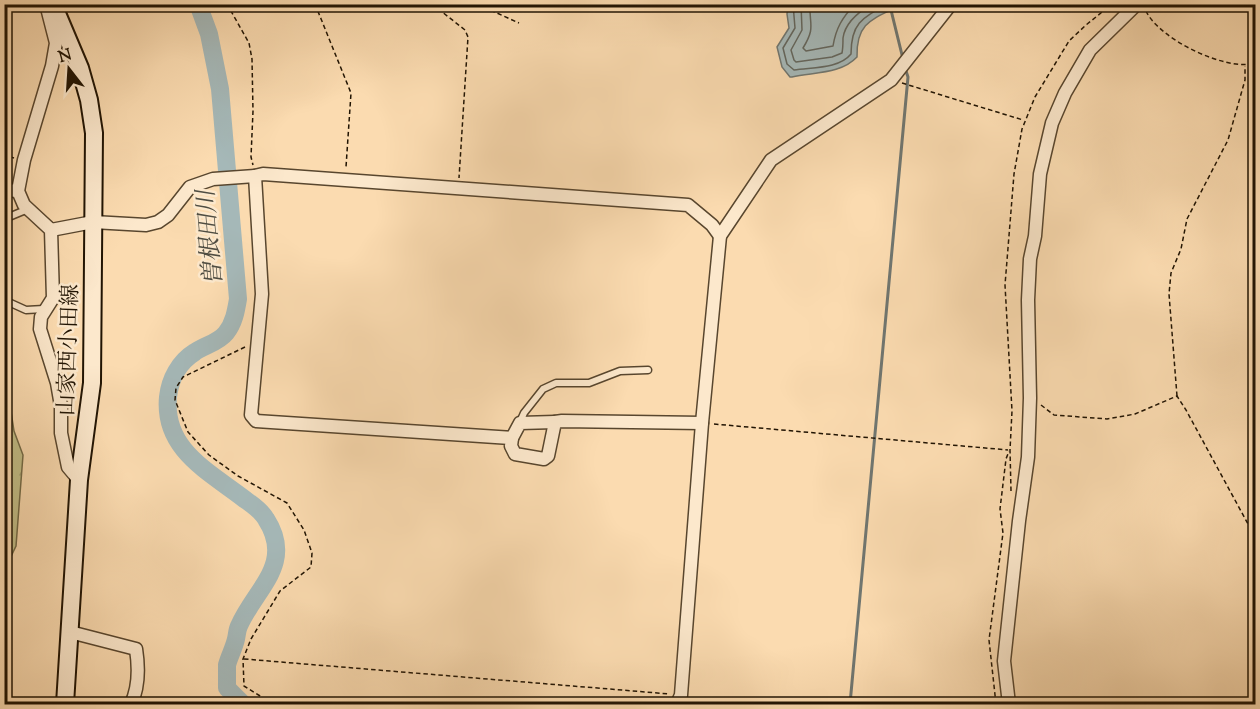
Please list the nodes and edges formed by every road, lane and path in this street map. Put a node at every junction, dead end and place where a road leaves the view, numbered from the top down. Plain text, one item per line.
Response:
1 (45, 4) edge
2 (53, 4) edge
3 (228, 4) edge
4 (315, 4) edge
5 (432, 4) edge
6 (477, 4) edge
7 (951, 4) edge
8 (1112, 4) edge
9 (1140, 5) edge
10 (519, 23) dead end
11 (1256, 63) edge
12 (1245, 66) junction
13 (891, 80) junction
14 (1024, 120) junction
15 (251, 177) junction
16 (345, 180) junction
17 (458, 189) junction
18 (4, 190) edge
19 (18, 191) junction
20 (28, 208) junction
21 (4, 219) edge
22 (93, 222) junction
23 (51, 230) junction
24 (720, 236) junction
25 (4, 300) edge
26 (45, 309) junction
27 (259, 338) junction
28 (648, 370) dead end
29 (1177, 396) junction
30 (1030, 398) junction
31 (520, 423) junction
32 (555, 423) junction
33 (702, 423) junction
34 (512, 438) junction
35 (1010, 450) junction
36 (79, 480) junction
37 (1011, 492) dead end
38 (1256, 528) edge
39 (70, 632) junction
40 (243, 659) junction
41 (679, 700) edge
42 (65, 705) edge
43 (131, 705) edge
44 (273, 705) edge
45 (996, 705) edge
46 (1009, 705) edge

1 - 19 street
2 - 22 main road, 山家西小田線
3 - 15 path
4 - 16 path
5 - 17 path
6 - 10 path
7 - 13 street
8 - 14 path
9 - 12 path
9 - 30 street
11 - 12 path
12 - 29 path
13 - 14 path
13 - 24 street
14 - 35 path
15 - 16 street
15 - 22 street
15 - 27 street
16 - 17 street
17 - 24 street
18 - 19 street
19 - 20 street
20 - 21 lane
20 - 23 street
22 - 23 street
22 - 36 main road, 山家西小田線
23 - 26 street
24 - 33 street
25 - 26 lane
26 - 36 street
27 - 34 street
27 - 40 path
28 - 31 lane
29 - 30 path
29 - 38 path
30 - 46 street
31 - 32 street
31 - 34 street
32 - 33 street
32 - 34 street
33 - 35 path
33 - 41 street
35 - 37 path
35 - 45 path
36 - 39 main road, 山家西小田線
39 - 42 main road, 山家西小田線
39 - 43 street
40 - 41 path
40 - 44 path

